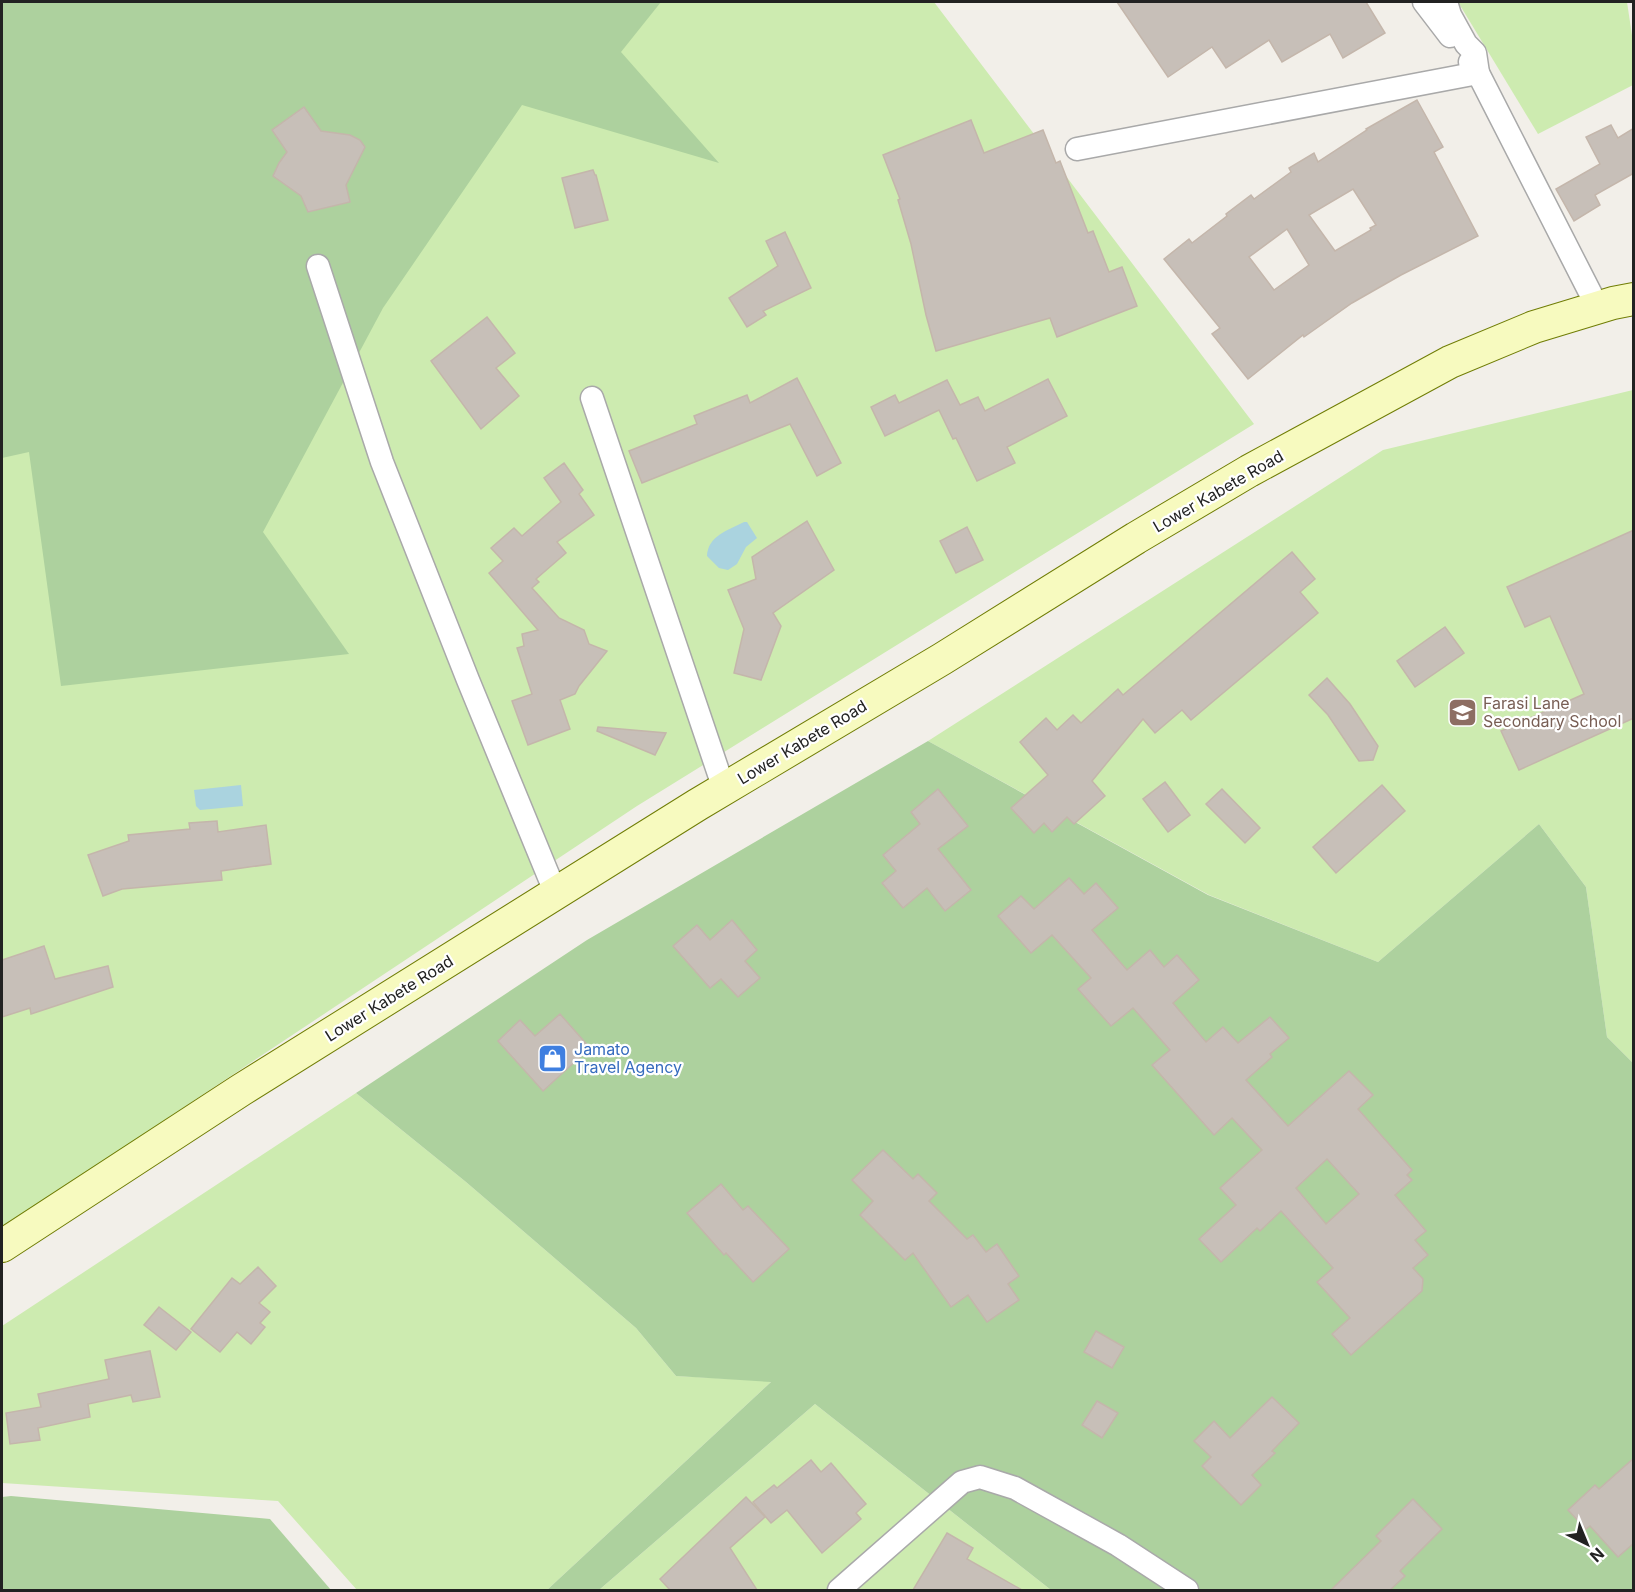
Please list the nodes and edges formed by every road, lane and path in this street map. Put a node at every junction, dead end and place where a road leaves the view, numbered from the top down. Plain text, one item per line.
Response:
1 (1424, 2) edge
2 (1446, 2) edge
3 (1478, 73) junction
4 (1077, 149) dead end
5 (318, 266) dead end
6 (1634, 299) edge
7 (1598, 308) junction
8 (592, 398) dead end
9 (724, 789) junction
10 (556, 894) junction
11 (2, 1246) edge
12 (839, 1590) edge
13 (1187, 1590) edge

1 - 3 street
2 - 3 street
3 - 4 street
3 - 7 street
5 - 10 street
6 - 7 main road, Lower Kabete Road
7 - 9 main road, Lower Kabete Road
8 - 9 street
9 - 10 main road, Lower Kabete Road
10 - 11 main road, Lower Kabete Road
12 - 13 street

